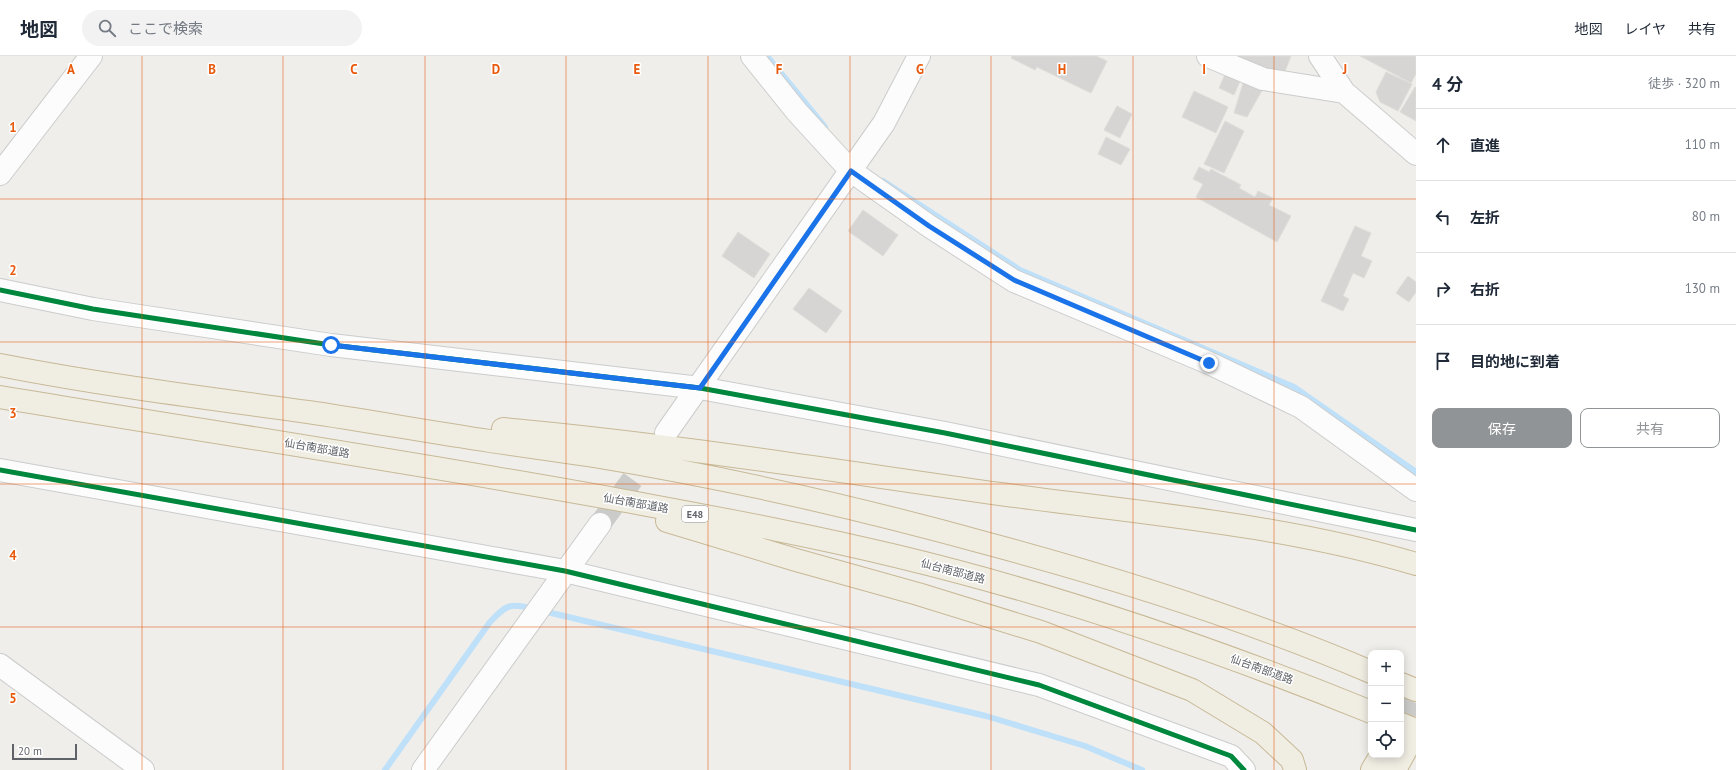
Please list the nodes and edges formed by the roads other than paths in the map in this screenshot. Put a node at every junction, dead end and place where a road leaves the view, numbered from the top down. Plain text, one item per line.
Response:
1 (91, 56) edge
2 (752, 56) edge
3 (920, 56) edge
4 (1208, 56) edge
5 (1320, 56) edge
6 (1344, 92) junction
7 (1416, 154) edge
8 (851, 171) junction
9 (0, 174) edge
10 (0, 290) edge
11 (0, 366) edge
12 (700, 388) junction
13 (0, 397) edge
14 (313, 413) junction
15 (666, 433) tunnel mouth
16 (0, 470) edge
17 (1416, 490) edge
18 (570, 491) junction
19 (600, 524) tunnel mouth
20 (1416, 530) edge
21 (1416, 564) edge
22 (565, 571) junction
23 (0, 665) edge
24 (1368, 671) edge
25 (1404, 685) edge
26 (1416, 690) edge
27 (1368, 711) edge
28 (1404, 728) edge
29 (1412, 738) edge
30 (1379, 758) edge
31 (143, 770) edge
32 (423, 770) edge
33 (1244, 770) edge
34 (1295, 770) edge
35 (1372, 770) edge
36 (1395, 770) edge

1 - 9 street
2 - 8 street
3 - 8 street
4 - 6 street
5 - 6 street
6 - 7 street
8 - 12 street
8 - 17 street
10 - 12 street
11 - 14 highway
12 - 15 street
12 - 20 street
13 - 18 highway, 仙台南部道路 / E48
14 - 21 highway
14 - 24 highway
16 - 22 street
18 - 27 highway, 仙台南部道路 / E48
18 - 34 highway
19 - 22 street
22 - 32 street
22 - 33 street
23 - 31 street
25 - 26 highway
28 - 29 highway
29 - 36 highway
30 - 35 highway

